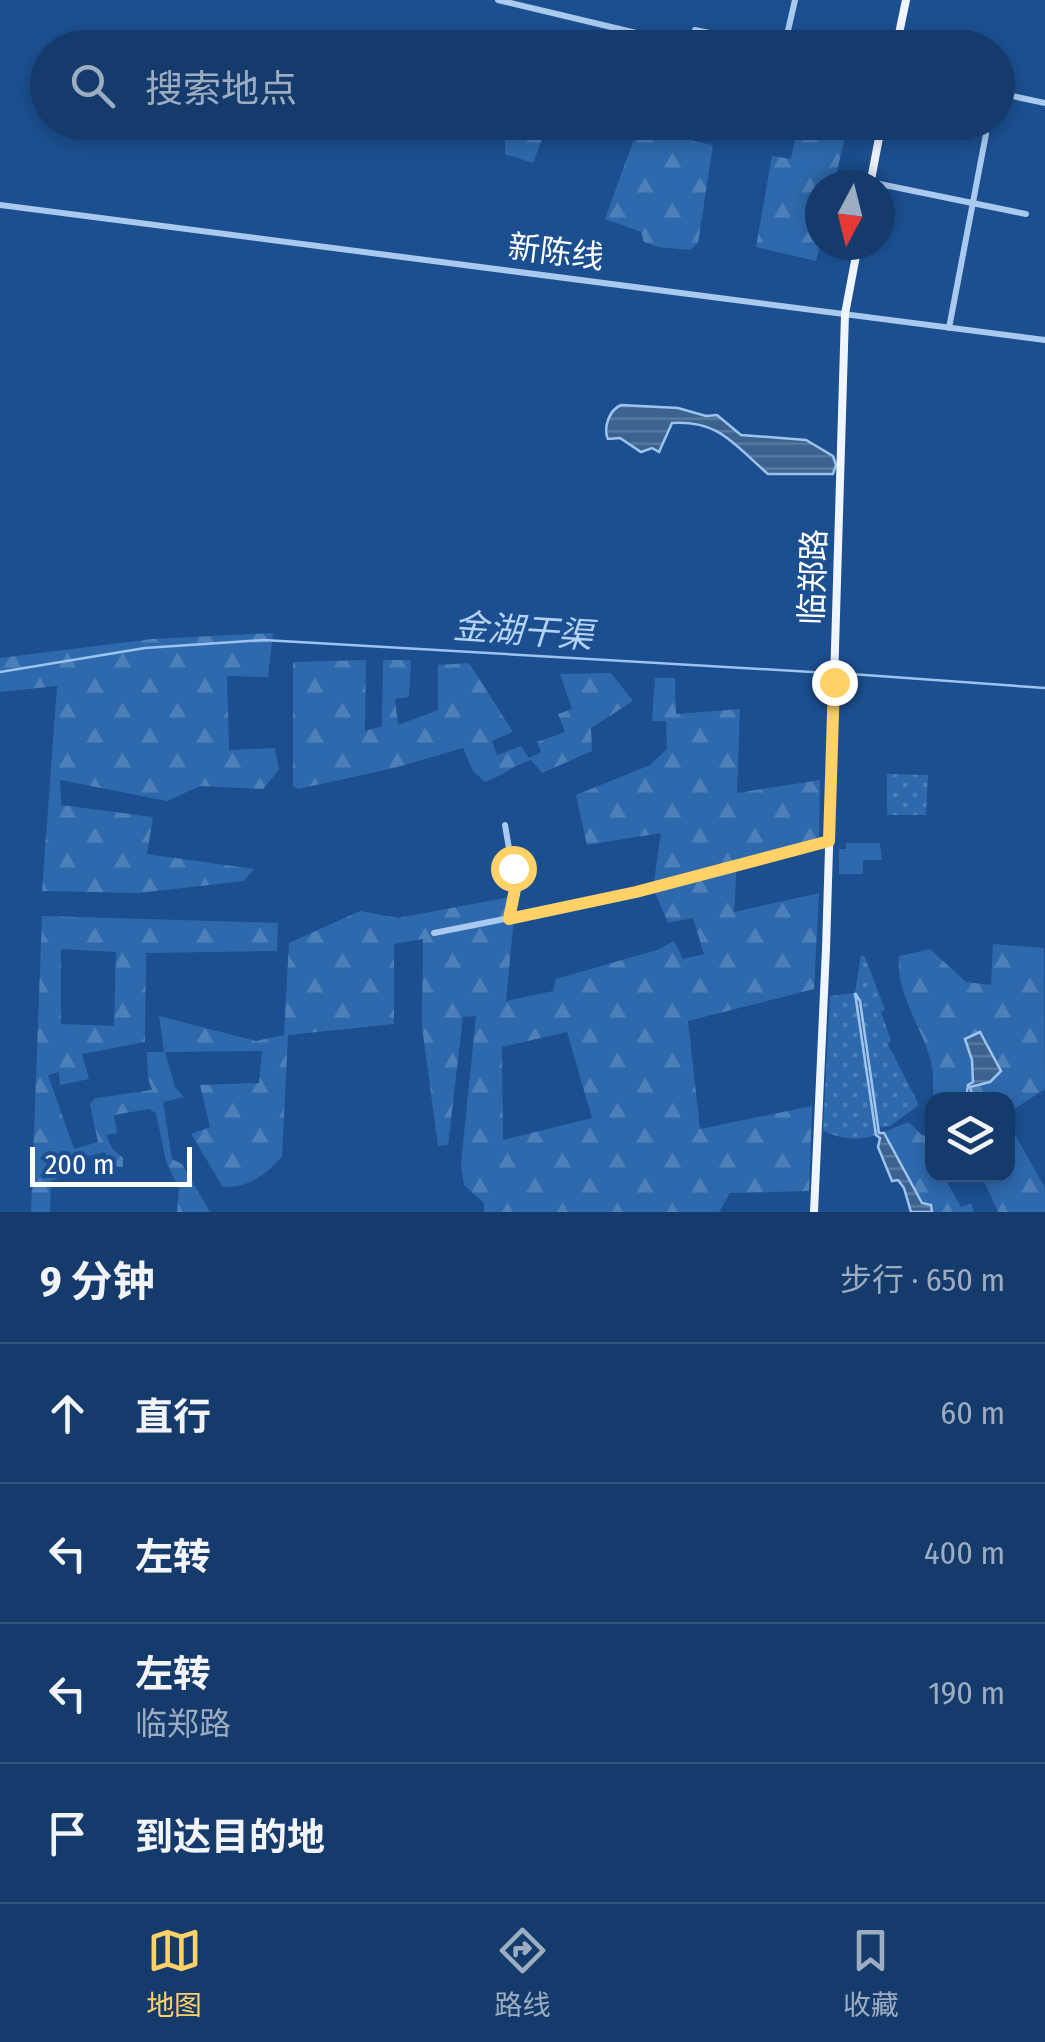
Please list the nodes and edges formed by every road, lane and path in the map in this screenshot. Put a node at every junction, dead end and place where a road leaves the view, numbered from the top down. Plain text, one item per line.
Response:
1 (498, 0) edge
2 (794, 0) edge
3 (906, 0) edge
4 (624, 30) edge
5 (787, 30) edge
6 (900, 30) edge
7 (1015, 97) edge
8 (1045, 103) edge
9 (879, 140) edge
10 (985, 140) edge
11 (873, 170) edge
12 (895, 189) edge
13 (973, 203) junction
14 (0, 205) edge
15 (1026, 214) dead end
16 (855, 260) edge
17 (845, 314) junction
18 (949, 328) junction
19 (1045, 340) edge
20 (505, 825) dead end
21 (829, 841) junction
22 (509, 919) junction
23 (434, 933) dead end
24 (814, 1212) edge

1 - 4 street
2 - 5 street
3 - 6 main road
7 - 8 street
9 - 11 main road
10 - 13 street
12 - 13 street
13 - 15 street
13 - 18 street
14 - 17 street, 新陈线
16 - 17 main road, 临郑路
17 - 18 street, 新陈线
17 - 21 main road, 临郑路
18 - 19 street, 新陈线
20 - 22 street
21 - 22 street
21 - 24 main road, 临郑路
22 - 23 street

